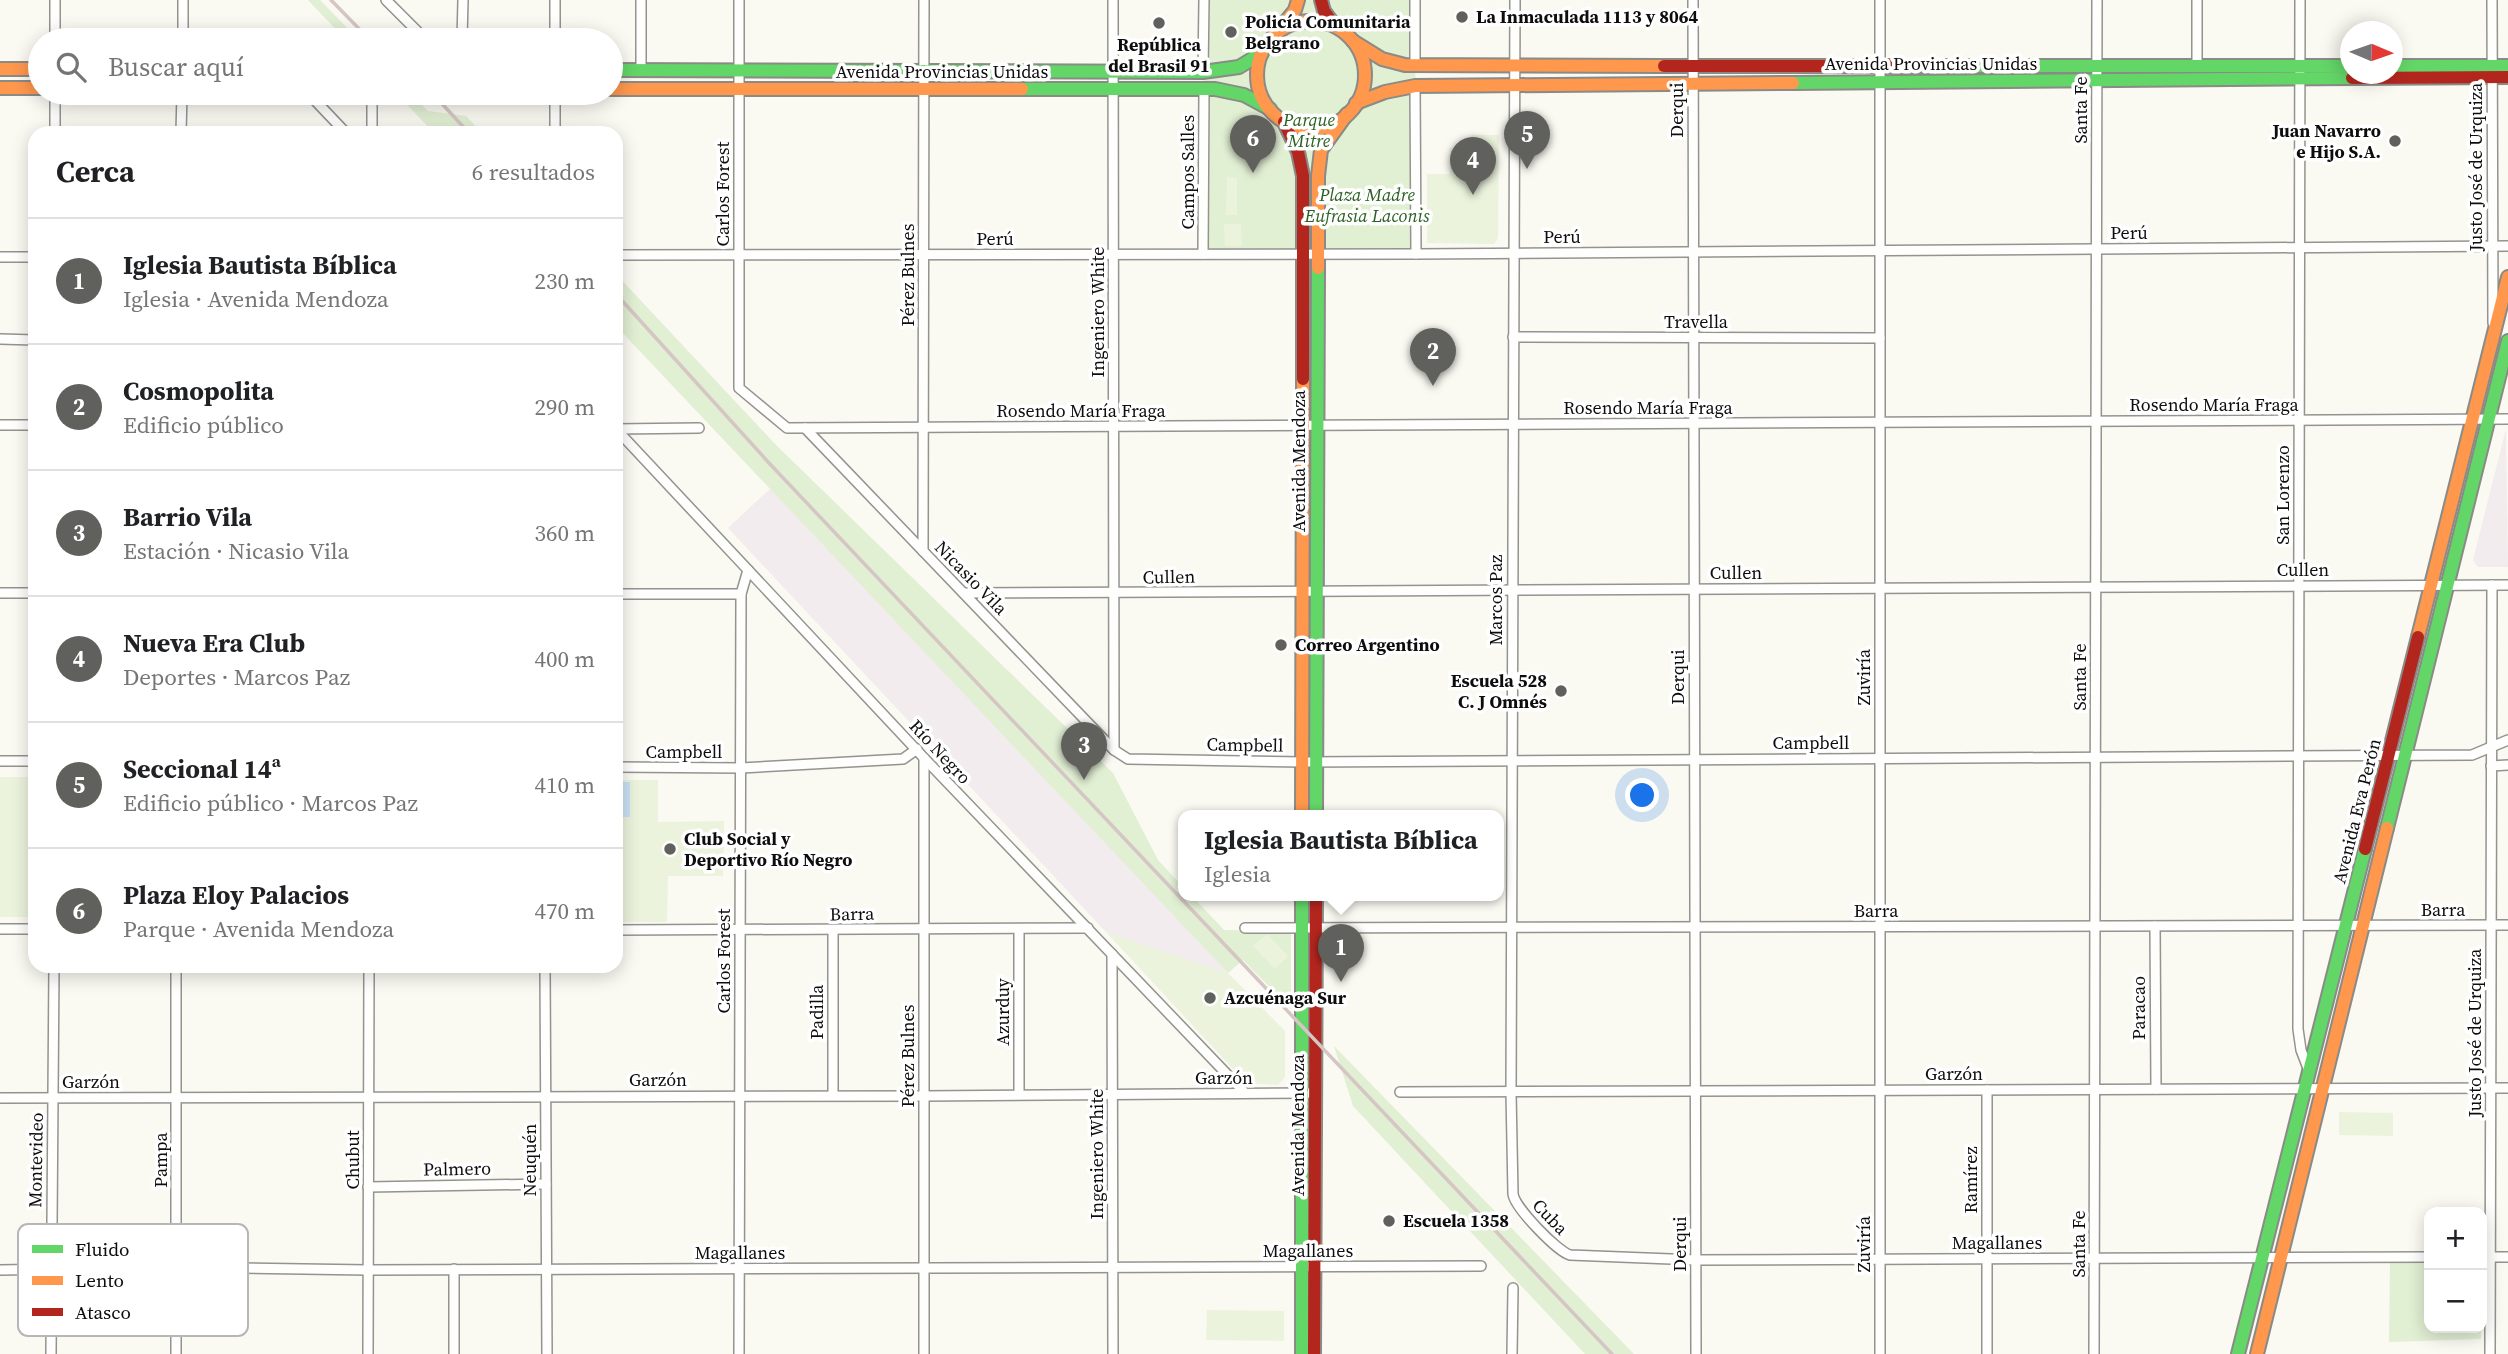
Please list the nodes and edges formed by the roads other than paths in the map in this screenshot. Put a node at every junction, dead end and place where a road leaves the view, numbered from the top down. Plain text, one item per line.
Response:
1 (55, 0) edge
2 (183, 0) edge
3 (386, 0) edge
4 (463, 0) edge
5 (555, 0) edge
6 (641, 0) edge
7 (739, 0) edge
8 (924, 0) edge
9 (1113, 0) edge
10 (1204, 0) edge
11 (1298, 0) edge
12 (1321, 0) edge
13 (1415, 0) edge
14 (1515, 0) edge
15 (1693, 0) edge
16 (1880, 0) edge
17 (2097, 0) edge
18 (2197, 0) edge
19 (2300, 0) edge
20 (2492, 0) edge
21 (1335, 27) junction
22 (55, 28) edge
23 (183, 28) edge
24 (414, 28) edge
25 (463, 28) edge
26 (555, 28) edge
27 (1278, 32) junction
28 (1353, 41) junction
29 (1262, 53) junction
30 (1415, 66) junction
31 (1515, 66) junction
32 (1693, 66) junction
33 (1880, 66) junction
34 (2097, 66) junction
35 (2197, 66) junction
36 (2508, 66) edge
37 (2340, 67) edge
38 (2403, 67) edge
39 (0, 69) edge
40 (28, 69) edge
41 (623, 70) edge
42 (641, 70) junction
43 (739, 71) junction
44 (924, 71) junction
45 (1113, 71) junction
46 (1203, 72) junction
47 (2300, 72) junction
48 (2492, 72) junction
49 (2508, 77) edge
50 (2097, 80) junction
51 (1880, 82) junction
52 (1692, 84) junction
53 (1515, 85) junction
54 (1415, 86) junction
55 (0, 88) edge
56 (28, 88) edge
57 (623, 89) edge
58 (739, 89) junction
59 (924, 89) junction
60 (1113, 89) junction
61 (1204, 90) junction
62 (1356, 103) junction
63 (55, 105) edge
64 (182, 105) edge
65 (319, 105) edge
66 (372, 105) edge
67 (555, 105) edge
68 (1270, 110) junction
69 (1347, 114) junction
70 (1284, 122) junction
71 (55, 126) edge
72 (181, 126) edge
73 (339, 126) edge
74 (372, 126) edge
75 (555, 126) edge
76 (2508, 246) edge
77 (2491, 247) junction
78 (2300, 248) junction
79 (2096, 249) junction
80 (1880, 251) junction
81 (1693, 252) junction
82 (1513, 253) junction
83 (1203, 254) junction
84 (1311, 254) junction
85 (1416, 254) junction
86 (739, 255) junction
87 (924, 255) junction
88 (1113, 255) junction
89 (623, 256) edge
90 (0, 257) edge
91 (28, 257) edge
92 (2508, 277) edge
93 (2494, 335) junction
94 (1513, 337) junction
95 (1693, 337) junction
96 (1880, 338) junction
97 (0, 339) edge
98 (28, 340) edge
99 (2508, 341) edge
100 (2473, 419) junction
101 (2489, 419) junction
102 (2508, 419) edge
103 (2299, 420) junction
104 (2096, 422) junction
105 (1880, 423) junction
106 (1693, 424) junction
107 (0, 425) edge
108 (28, 425) edge
109 (1513, 425) junction
110 (1303, 426) junction
111 (1317, 426) junction
112 (924, 427) junction
113 (1114, 427) junction
114 (699, 428) dead end
115 (787, 428) joint
116 (805, 428) junction
117 (623, 429) edge
118 (623, 436) edge
119 (923, 551) junction
120 (748, 570) junction
121 (2431, 585) junction
122 (2448, 585) junction
123 (2492, 585) junction
124 (2508, 585) edge
125 (2299, 586) junction
126 (2096, 587) junction
127 (1880, 588) junction
128 (1694, 589) junction
129 (1512, 590) junction
130 (1303, 591) junction
131 (1317, 591) junction
132 (0, 593) edge
133 (28, 593) edge
134 (964, 593) junction
135 (623, 594) edge
136 (741, 594) junction
137 (1114, 594) junction
138 (2508, 740) edge
139 (2491, 747) junction
140 (917, 749) junction
141 (1114, 750) junction
142 (2389, 755) junction
143 (2406, 755) junction
144 (2298, 756) junction
145 (2095, 757) junction
146 (924, 758) junction
147 (1880, 759) junction
148 (1694, 760) junction
149 (0, 761) edge
150 (28, 761) edge
151 (1512, 761) junction
152 (1303, 762) junction
153 (1316, 762) junction
154 (2491, 765) junction
155 (2508, 765) edge
156 (623, 767) edge
157 (741, 768) junction
158 (1303, 810) edge
159 (1316, 810) edge
160 (1303, 901) edge
161 (1315, 901) edge
162 (2491, 925) junction
163 (2508, 925) edge
164 (2095, 926) junction
165 (2155, 926) junction
166 (2298, 926) junction
167 (2347, 926) junction
168 (2364, 926) junction
169 (1695, 927) junction
170 (1880, 927) junction
171 (924, 928) junction
172 (1088, 928) junction
173 (1245, 928) dead end
174 (1309, 928) junction
175 (1511, 928) junction
176 (0, 929) edge
177 (28, 929) edge
178 (1019, 929) junction
179 (623, 930) edge
180 (740, 930) junction
181 (833, 930) junction
182 (1112, 954) junction
183 (54, 973) edge
184 (176, 973) edge
185 (369, 973) edge
186 (545, 973) edge
187 (2310, 1072) junction
188 (2306, 1088) junction
189 (2323, 1088) junction
190 (2490, 1088) junction
191 (2508, 1088) edge
192 (2095, 1089) junction
193 (2156, 1089) junction
194 (1987, 1090) junction
195 (1695, 1091) junction
196 (1880, 1091) junction
197 (1400, 1092) dead end
198 (1245, 1093) junction
199 (1309, 1093) junction
200 (1511, 1093) junction
201 (1019, 1094) junction
202 (1113, 1094) junction
203 (740, 1095) junction
204 (833, 1095) junction
205 (369, 1096) junction
206 (546, 1096) junction
207 (924, 1096) junction
208 (53, 1097) junction
209 (177, 1097) junction
210 (0, 1098) edge
211 (546, 1184) junction
212 (368, 1187) junction
213 (1514, 1199) joint
214 (2487, 1215) edge
215 (51, 1224) edge
216 (177, 1224) edge
217 (1565, 1254) joint
218 (2263, 1257) junction
219 (2281, 1257) junction
220 (2424, 1257) edge
221 (2487, 1257) edge
222 (2508, 1257) edge
223 (2095, 1258) junction
224 (1880, 1259) junction
225 (1987, 1259) junction
226 (1696, 1260) junction
227 (1308, 1266) junction
228 (1481, 1266) dead end
229 (924, 1267) junction
230 (1113, 1267) junction
231 (248, 1269) edge
232 (454, 1269) junction
233 (546, 1269) junction
234 (739, 1269) junction
235 (0, 1270) edge
236 (18, 1270) edge
237 (368, 1270) junction
238 (2487, 1270) edge
239 (1513, 1288) dead end
240 (51, 1336) edge
241 (176, 1336) edge
242 (51, 1354) edge
243 (176, 1354) edge
244 (368, 1354) edge
245 (454, 1354) edge
246 (547, 1354) edge
247 (739, 1354) edge
248 (925, 1354) edge
249 (1113, 1354) edge
250 (1302, 1354) edge
251 (1314, 1354) edge
252 (1512, 1354) edge
253 (1696, 1354) edge
254 (1880, 1354) edge
255 (1987, 1354) edge
256 (2094, 1354) edge
257 (2238, 1354) edge
258 (2257, 1354) edge
259 (2490, 1354) edge

1 - 22 street
2 - 23 street
3 - 24 street
4 - 25 street
5 - 26 street
6 - 42 street
7 - 43 street, Carlos Forest
8 - 44 street, Pérez Bulnes
9 - 45 street, Ingeniero White
10 - 46 street
11 - 27 main road
12 - 21 main road
13 - 30 street
14 - 31 street, Marcos Paz
15 - 32 street, Derqui
16 - 33 street, Zuviría
17 - 34 street, Santa Fe
18 - 35 street
19 - 47 street, San Lorenzo
20 - 48 street, Justo José de Urquiza
21 - 27 main road
21 - 28 main road
27 - 29 main road
28 - 30 main road, Avenida Provincias Unidas
28 - 62 main road
29 - 46 main road, Avenida Provincias Unidas
29 - 68 main road
30 - 31 main road, Avenida Provincias Unidas
31 - 32 main road, Avenida Provincias Unidas
31 - 53 street, Marcos Paz
32 - 33 main road, Avenida Provincias Unidas
32 - 52 street, Derqui
33 - 34 main road, Avenida Provincias Unidas
33 - 51 street, Zuviría
34 - 35 main road, Avenida Provincias Unidas
34 - 50 street, Santa Fe
35 - 47 main road, Avenida Provincias Unidas
36 - 48 main road, Avenida Provincias Unidas
37 - 47 main road, Avenida Provincias Unidas
38 - 48 main road, Avenida Provincias Unidas
39 - 40 main road
41 - 42 main road, Avenida Provincias Unidas
42 - 43 main road, Avenida Provincias Unidas
43 - 44 main road, Avenida Provincias Unidas
43 - 58 street, Carlos Forest
44 - 45 main road, Avenida Provincias Unidas
44 - 59 street, Pérez Bulnes
45 - 46 main road, Avenida Provincias Unidas
45 - 60 street, Ingeniero White
47 - 48 main road, Avenida Provincias Unidas
47 - 50 main road, Avenida Provincias Unidas
47 - 78 street, San Lorenzo
48 - 49 main road, Avenida Provincias Unidas
48 - 77 street, Justo José de Urquiza
50 - 51 main road, Avenida Provincias Unidas
50 - 79 street, Santa Fe
51 - 52 main road, Avenida Provincias Unidas
51 - 80 street, Zuviría
52 - 53 main road, Avenida Provincias Unidas
52 - 81 street, Derqui
53 - 54 main road, Avenida Provincias Unidas
53 - 82 street, Marcos Paz
54 - 62 main road, Avenida Provincias Unidas
54 - 85 street
55 - 56 main road
57 - 58 main road, Avenida Provincias Unidas
58 - 59 main road, Avenida Provincias Unidas
58 - 86 street, Carlos Forest
59 - 60 main road, Avenida Provincias Unidas
59 - 87 street, Pérez Bulnes
60 - 61 main road, Avenida Provincias Unidas
60 - 88 street, Ingeniero White
61 - 68 main road, Avenida Provincias Unidas
61 - 83 street, Campos Salles
62 - 69 main road
63 - 71 street
64 - 72 street
65 - 73 street
66 - 74 street
67 - 75 street
68 - 70 main road
69 - 70 main road
69 - 84 main road, Avenida Mendoza
70 - 84 main road, Avenida Mendoza
76 - 77 street, Perú
77 - 78 street, Perú
77 - 93 street, Justo José de Urquiza
78 - 79 street, Perú
78 - 103 street, San Lorenzo
79 - 80 street, Perú
79 - 104 street, Santa Fe
80 - 81 street, Perú
80 - 96 street, Zuviría
81 - 82 street, Perú
81 - 95 street, Derqui
82 - 85 street, Perú
82 - 94 street, Marcos Paz
83 - 84 street, Perú
83 - 88 street, Perú
84 - 85 street, Perú
84 - 110 main road, Avenida Mendoza
84 - 111 main road, Avenida Mendoza
86 - 87 street, Perú
86 - 89 street, Perú
86 - 115 street, Carlos Forest
87 - 88 street, Perú
87 - 112 street, Pérez Bulnes
88 - 113 street, Ingeniero White
90 - 91 street
92 - 93 main road, Avenida Eva Perón
93 - 100 main road, Avenida Eva Perón
94 - 95 street, Travella
94 - 109 street, Marcos Paz
95 - 96 street, Travella
95 - 106 street, Derqui
96 - 105 street, Zuviría
97 - 98 street
99 - 101 main road, Avenida Eva Perón
100 - 101 street, Rosendo María Fraga
100 - 103 street, Rosendo María Fraga
100 - 121 main road, Avenida Eva Perón
101 - 102 street, Rosendo María Fraga
101 - 122 main road, Avenida Eva Perón
103 - 104 street, Rosendo María Fraga
103 - 125 street, San Lorenzo
104 - 105 street, Rosendo María Fraga
104 - 126 street, Santa Fe
105 - 106 street, Rosendo María Fraga
105 - 127 street, Zuviría
106 - 109 street, Rosendo María Fraga
106 - 128 street, Derqui
107 - 108 street
109 - 111 street, Rosendo María Fraga
109 - 129 street, Marcos Paz
110 - 111 street, Rosendo María Fraga
110 - 113 street, Rosendo María Fraga
110 - 130 main road, Avenida Mendoza
111 - 131 main road, Avenida Mendoza
112 - 113 street, Rosendo María Fraga
112 - 116 street, Rosendo María Fraga
112 - 119 street, Pérez Bulnes
113 - 137 street, Ingeniero White
114 - 117 street
115 - 116 street, Rosendo María Fraga
116 - 119 street, Nicasio Vila
118 - 120 street, Río Negro
119 - 134 street, Nicasio Vila
120 - 136 street, Carlos Forest
120 - 140 street, Río Negro
121 - 122 street, Cullen
121 - 125 street, Cullen
121 - 142 main road, Avenida Eva Perón
122 - 123 street, Cullen
122 - 143 main road, Avenida Eva Perón
123 - 124 street, Cullen
123 - 139 street, Justo José de Urquiza
125 - 126 street, Cullen
125 - 144 street, San Lorenzo
126 - 127 street, Cullen
126 - 145 street, Santa Fe
127 - 128 street, Cullen
127 - 147 street, Zuviría
128 - 129 street, Cullen
128 - 148 street, Derqui
129 - 131 street, Cullen
129 - 151 street, Marcos Paz
130 - 131 street, Cullen
130 - 137 street, Cullen
130 - 152 main road, Avenida Mendoza
131 - 153 main road, Avenida Mendoza
132 - 133 street
134 - 137 street, Cullen
134 - 141 street, Nicasio Vila
135 - 136 street
136 - 157 street, Carlos Forest
137 - 141 street, Ingeniero White
138 - 139 street, Campbell
139 - 143 street, Campbell
139 - 154 street, Justo José de Urquiza
140 - 146 street, Río Negro
140 - 157 street, Campbell
141 - 152 street, Campbell
142 - 143 street, Campbell
142 - 144 street, Campbell
142 - 167 main road, Avenida Eva Perón
143 - 168 main road, Avenida Eva Perón
144 - 145 street, Campbell
144 - 166 street, San Lorenzo
145 - 147 street, Campbell
145 - 164 street, Santa Fe
146 - 171 street, Pérez Bulnes
146 - 172 street, Río Negro
147 - 148 street, Campbell
147 - 170 street, Zuviría
148 - 151 street, Campbell
148 - 169 street, Derqui
149 - 150 street
151 - 153 street, Campbell
151 - 175 street, Marcos Paz
152 - 153 street, Campbell
152 - 158 main road, Avenida Mendoza
153 - 159 main road, Avenida Mendoza
154 - 155 street
154 - 162 street, Justo José de Urquiza
156 - 157 street, Campbell
157 - 180 street, Carlos Forest
160 - 174 main road, Avenida Mendoza
161 - 174 main road, Avenida Mendoza
162 - 163 street, Barra
162 - 168 street, Barra
162 - 190 street, Justo José de Urquiza
164 - 165 street, Barra
164 - 170 street, Barra
164 - 192 street, Santa Fe
165 - 166 street, Barra
165 - 193 street, Paracao
166 - 167 street, Barra
166 - 187 street, San Lorenzo
167 - 168 street, Barra
167 - 187 main road, Avenida Eva Perón
168 - 189 main road, Avenida Eva Perón
169 - 170 street, Barra
169 - 175 street, Barra
169 - 195 street, Derqui
170 - 196 street, Zuviría
171 - 178 street, Barra
171 - 181 street, Barra
171 - 207 street, Pérez Bulnes
172 - 178 street, Barra
172 - 182 street, Río Negro
173 - 174 street, Barra
174 - 175 street, Barra
174 - 199 main road, Avenida Mendoza
175 - 200 street, Marcos Paz
176 - 177 street
178 - 201 street, Azurduy
179 - 180 street, Barra
180 - 181 street, Barra
180 - 203 street, Carlos Forest
181 - 204 street, Padilla
182 - 198 street, Río Negro
182 - 202 street, Ingeniero White
183 - 208 street, Montevideo
184 - 209 street, Pampa
185 - 205 street, Chubut
186 - 206 street, Neuquén
187 - 188 main road, Avenida Eva Perón
188 - 189 street, Garzón
188 - 193 street, Garzón
188 - 218 main road, Avenida Eva Perón
189 - 190 street, Garzón
189 - 219 main road, Avenida Eva Perón
190 - 191 street, Garzón
190 - 214 street, Justo José de Urquiza
192 - 193 street, Garzón
192 - 194 street, Garzón
192 - 223 street, Santa Fe
194 - 196 street, Garzón
194 - 225 street, Ramírez
195 - 196 street, Garzón
195 - 200 street, Garzón
195 - 226 street, Derqui
196 - 224 street, Zuviría
197 - 200 street, Garzón
198 - 199 street, Garzón
198 - 202 street, Garzón
199 - 227 main road, Avenida Mendoza
200 - 213 street, Marcos Paz
201 - 202 street, Garzón
201 - 207 street, Garzón
202 - 230 street, Ingeniero White
203 - 204 street, Garzón
203 - 206 street, Garzón
203 - 234 street, Carlos Forest
204 - 207 street, Garzón
205 - 206 street, Garzón
205 - 209 street, Garzón
205 - 212 street, Chubut
206 - 211 street, Neuquén
207 - 229 street, Pérez Bulnes
208 - 209 street, Garzón
208 - 210 street, Garzón
208 - 215 street, Montevideo
209 - 216 street, Pampa
211 - 212 street, Palmero
211 - 233 street, Neuquén
212 - 237 street, Chubut
213 - 217 street, Cuba
217 - 226 street, Magallanes
218 - 219 street, Magallanes
218 - 223 street, Magallanes
218 - 257 main road, Avenida Eva Perón
219 - 220 street, Magallanes
219 - 258 main road, Avenida Eva Perón
221 - 222 street
223 - 225 street, Magallanes
223 - 256 street, Santa Fe
224 - 225 street, Magallanes
224 - 226 street, Magallanes
224 - 254 street, Zuviría
225 - 255 street, Ramírez
226 - 253 street, Derqui
227 - 228 street, Magallanes
227 - 230 street, Magallanes
227 - 250 main road, Avenida Mendoza
227 - 251 main road, Avenida Mendoza
229 - 230 street, Magallanes
229 - 234 street, Magallanes
229 - 248 street, Pérez Bulnes
230 - 249 street, Ingeniero White
231 - 237 street, Magallanes
232 - 233 street, Magallanes
232 - 237 street, Magallanes
232 - 245 street
233 - 234 street, Magallanes
233 - 246 street, Neuquén
234 - 247 street, Carlos Forest
235 - 236 street, Magallanes
237 - 244 street, Chubut
238 - 259 street, Justo José de Urquiza
239 - 252 street
240 - 242 street, Montevideo
241 - 243 street, Pampa

